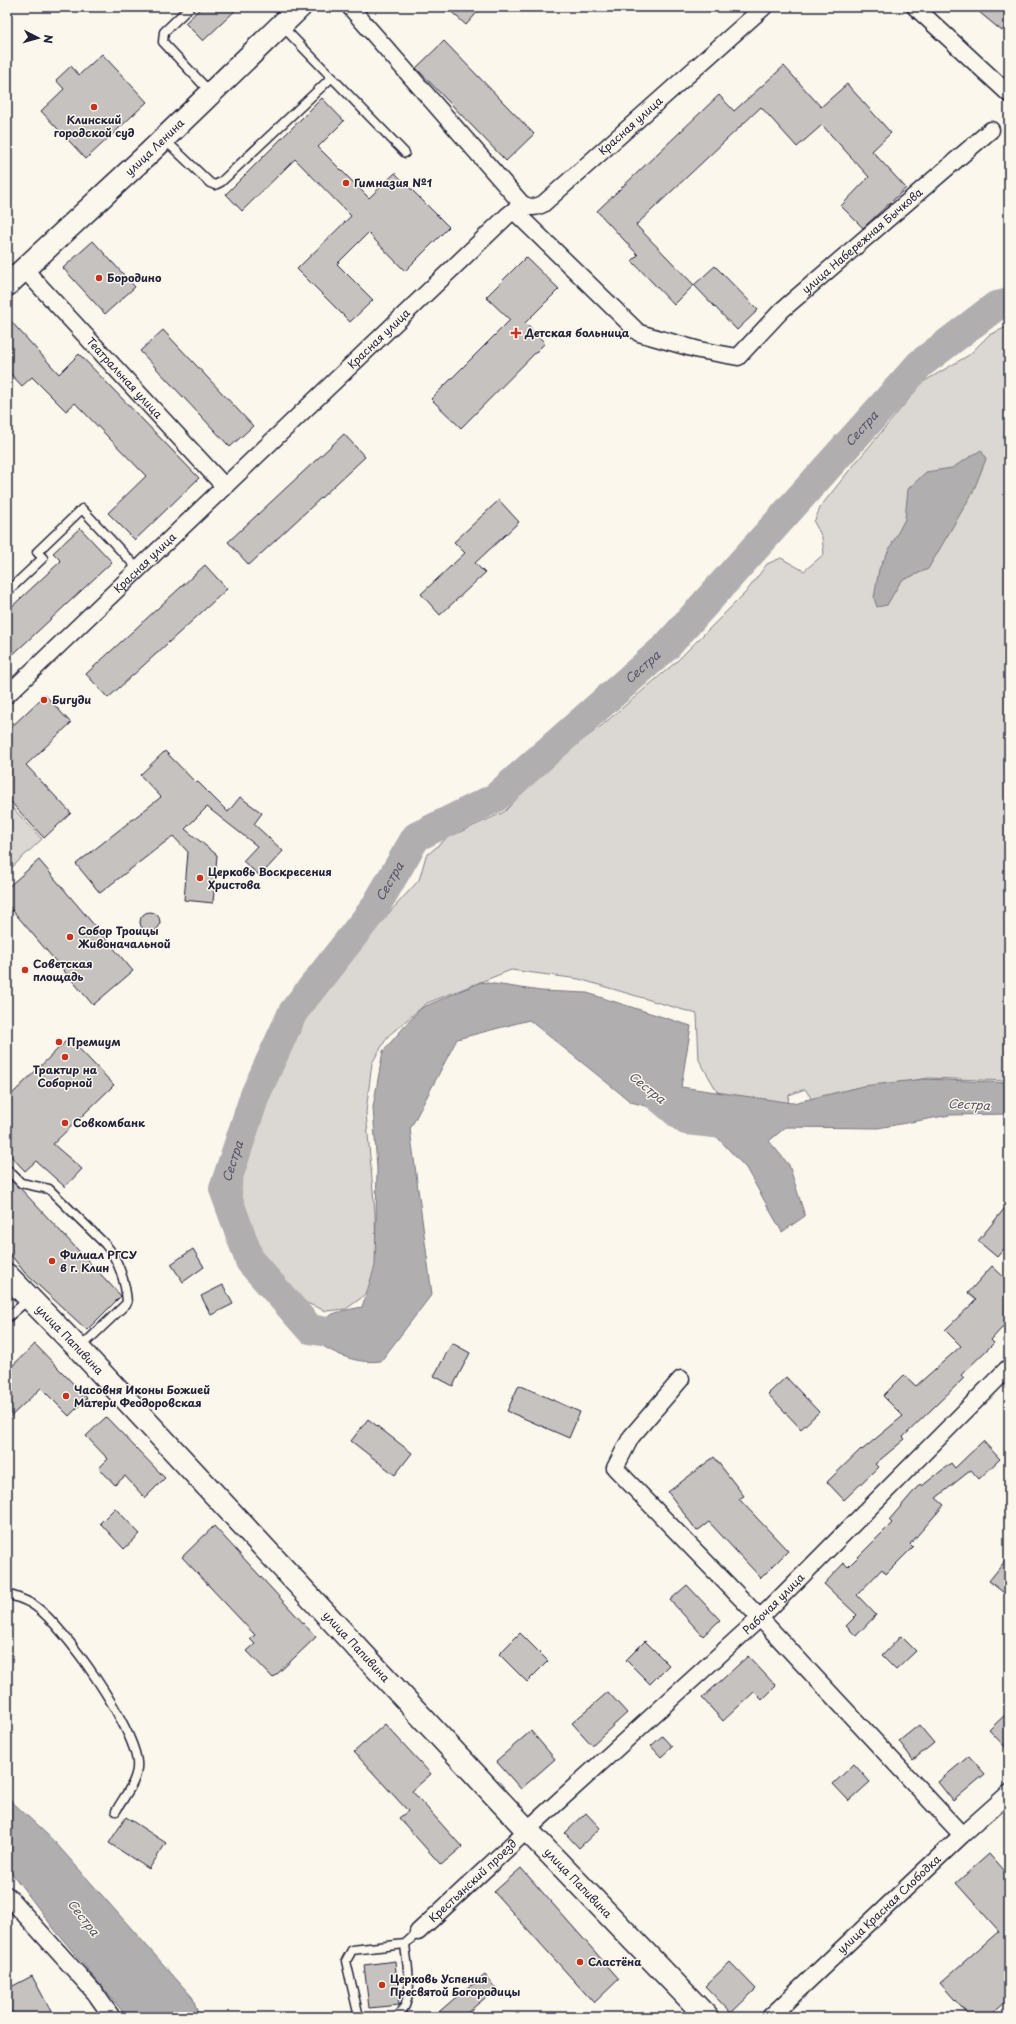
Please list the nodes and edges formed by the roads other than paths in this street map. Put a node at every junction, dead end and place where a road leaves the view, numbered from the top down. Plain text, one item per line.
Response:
1 (190, 7) edge
2 (300, 7) edge
3 (350, 7) edge
4 (764, 7) edge
5 (915, 7) edge
6 (282, 26) junction
7 (332, 77) junction
8 (210, 93) junction
9 (1009, 94) edge
10 (991, 130) dead end
11 (163, 138) junction
12 (405, 153) dead end
13 (518, 208) junction
14 (24, 269) junction
15 (7, 285) edge
16 (225, 486) junction
17 (138, 569) junction
18 (7, 592) edge
19 (7, 695) edge
20 (7, 1168) edge
21 (7, 1276) edge
22 (29, 1299) junction
23 (7, 1318) edge
24 (79, 1349) junction
25 (1009, 1367) edge
26 (681, 1379) dead end
27 (7, 1594) edge
28 (760, 1618) junction
29 (1009, 1793) edge
30 (116, 1811) dead end
31 (527, 1830) junction
32 (962, 1835) junction
33 (7, 1895) edge
34 (418, 1932) joint
35 (405, 1944) junction
36 (112, 2017) edge
37 (359, 2017) edge
38 (397, 2017) edge
39 (707, 2017) edge
40 (770, 2017) edge

1 - 8 lane
2 - 6 main road, улица Ленина
3 - 13 street
4 - 13 street, Красная улица
5 - 9 street
6 - 7 lane
6 - 8 main road, улица Ленина
7 - 11 lane
7 - 12 lane
8 - 11 main road, улица Ленина
10 - 13 street, улица Набережная Бычкова
11 - 14 main road, улица Ленина
13 - 16 street, Красная улица
14 - 15 main road, улица Ленина
14 - 16 street, Театральная улица
16 - 17 street, Красная улица
17 - 18 lane
17 - 19 street, Красная улица
20 - 24 lane
21 - 22 main road, улица Папивина
22 - 23 lane
22 - 24 main road, улица Папивина
24 - 31 main road, улица Папивина
25 - 28 street, Рабочая улица
26 - 28 street
27 - 30 lane
28 - 31 street, Рабочая улица
28 - 32 street
29 - 32 street, улица Красная Слободка
31 - 34 street, Крестьянский проезд
31 - 39 main road, улица Папивина
32 - 40 street, улица Красная Слободка
33 - 36 street
34 - 35 lane
35 - 37 lane
35 - 38 lane

